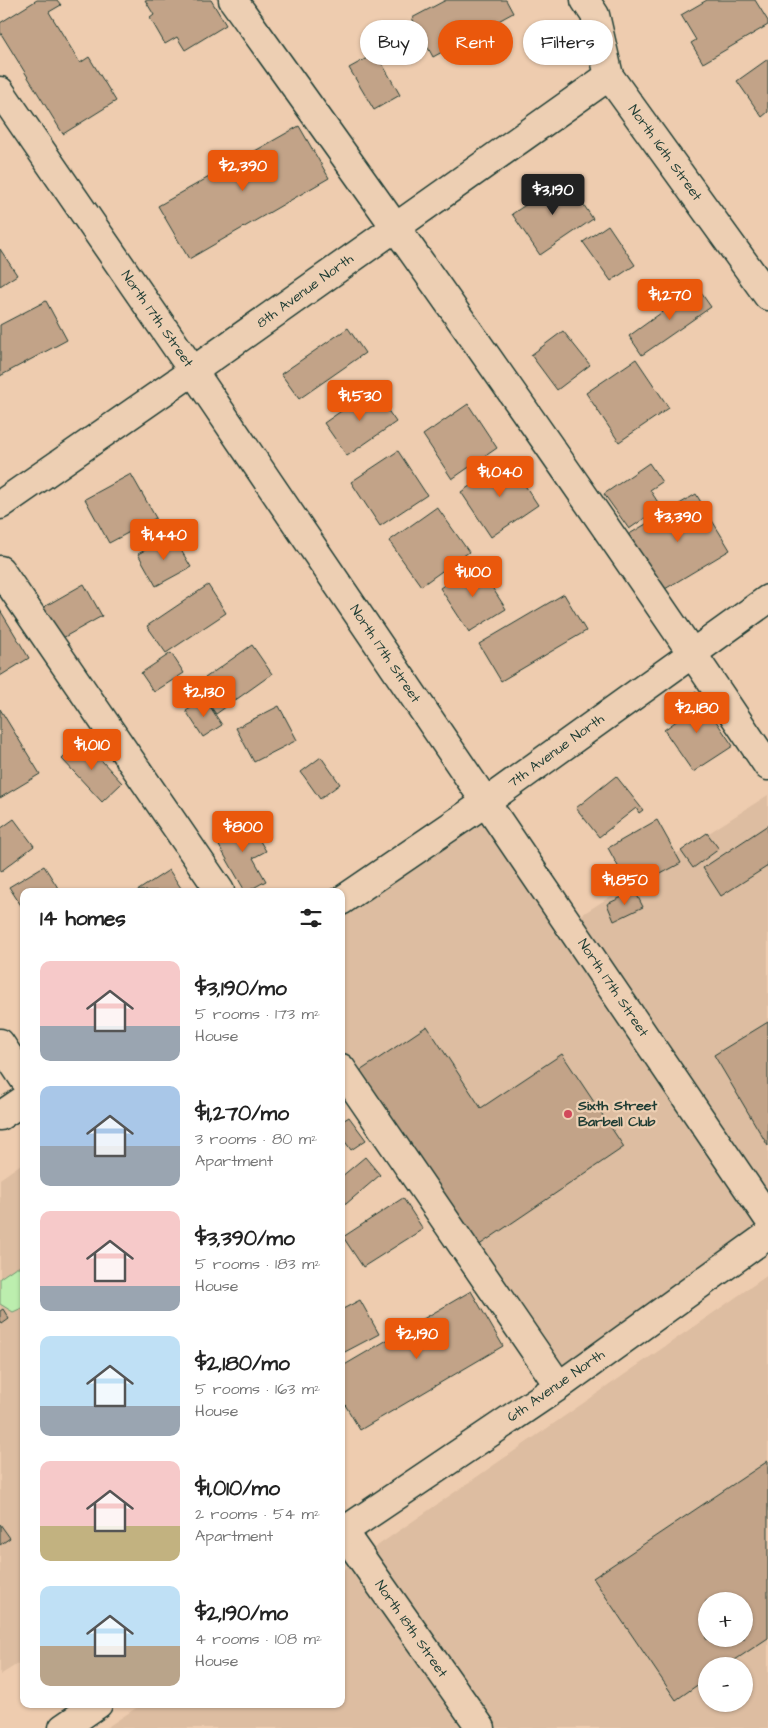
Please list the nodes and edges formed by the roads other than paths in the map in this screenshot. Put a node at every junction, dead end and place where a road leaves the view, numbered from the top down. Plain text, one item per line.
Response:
1 (233, 0) edge
2 (585, 0) edge
3 (609, 76) junction
4 (0, 90) edge
5 (396, 226) junction
6 (768, 296) edge
7 (193, 371) junction
8 (0, 506) edge
9 (0, 570) edge
10 (768, 599) edge
11 (692, 653) junction
12 (768, 766) edge
13 (486, 802) junction
14 (218, 888) edge
15 (345, 898) edge
16 (0, 1043) edge
17 (20, 1073) edge
18 (345, 1074) edge
19 (20, 1103) edge
20 (0, 1116) edge
21 (768, 1218) edge
22 (768, 1235) edge
23 (559, 1386) junction
24 (345, 1529) edge
25 (345, 1535) edge
26 (92, 1708) edge
27 (63, 1728) edge
28 (481, 1728) edge

1 - 5 street
2 - 3 street, North 16th Street
3 - 5 street, 8th Avenue North
3 - 6 street, North 16th Street
4 - 7 street, North 17th Street
5 - 7 street, 8th Avenue North
5 - 11 street
7 - 8 street, 8th Avenue North
7 - 13 street, North 17th Street
9 - 14 street
10 - 11 street, 7th Avenue North
11 - 12 street
11 - 13 street, 7th Avenue North
13 - 15 street, 7th Avenue North
13 - 21 street, North 17th Street
16 - 17 street
18 - 23 street
19 - 20 street
22 - 23 street, 6th Avenue North
23 - 24 street, 6th Avenue North
25 - 28 street, North 18th Street
26 - 27 street

